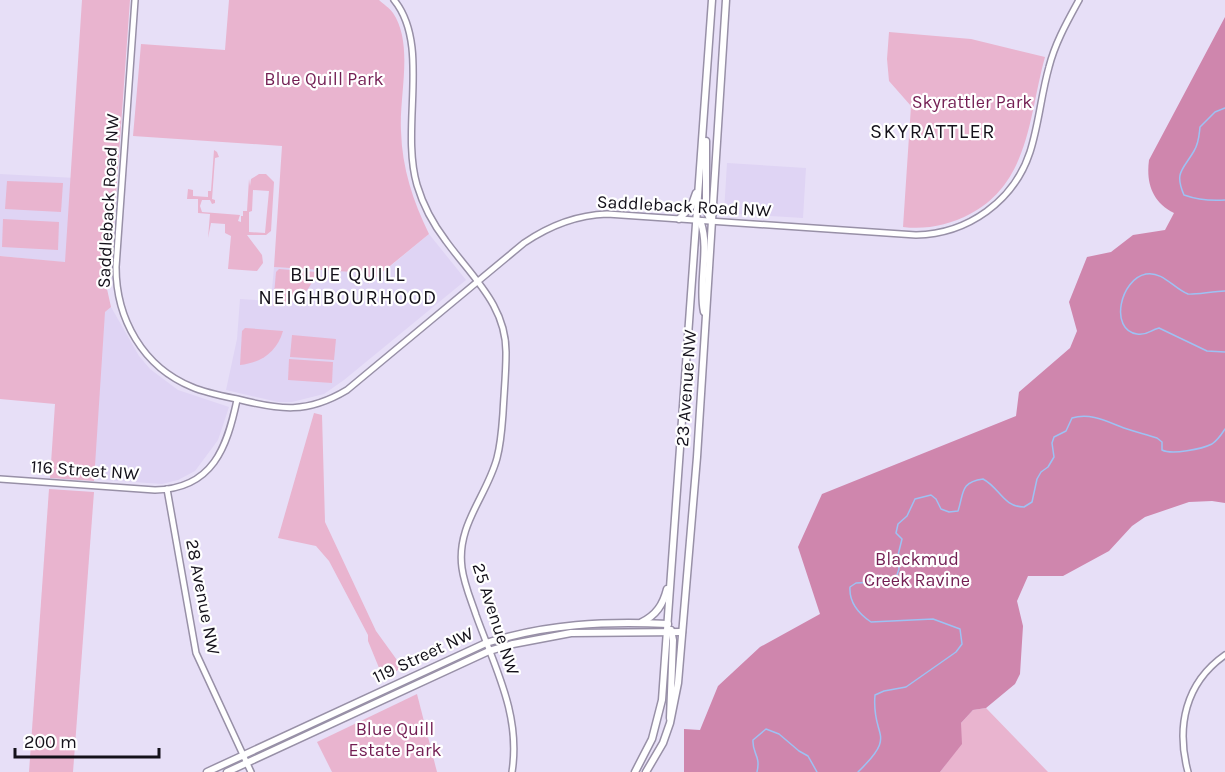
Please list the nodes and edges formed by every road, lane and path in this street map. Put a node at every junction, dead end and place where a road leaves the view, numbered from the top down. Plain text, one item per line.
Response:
1 (135, 0) edge
2 (393, 0) edge
3 (712, 0) edge
4 (726, 0) edge
5 (1079, 0) edge
6 (704, 125) junction
7 (699, 181) junction
8 (679, 219) junction
9 (697, 220) junction
10 (711, 221) junction
11 (478, 282) junction
12 (706, 322) junction
13 (237, 400) junction
14 (0, 478) edge
15 (167, 489) junction
16 (673, 548) junction
17 (638, 623) junction
18 (668, 624) junction
19 (670, 632) junction
20 (682, 632) junction
21 (486, 643) junction
22 (489, 651) junction
23 (1225, 655) edge
24 (670, 723) junction
25 (243, 756) junction
26 (247, 764) junction
27 (207, 772) edge
28 (227, 772) edge
29 (251, 772) edge
30 (512, 772) edge
31 (635, 772) edge
32 (646, 772) edge
33 (1188, 772) edge

1 - 13 street, Saddleback Road NW
2 - 11 street, 25 Avenue NW
3 - 6 main road, 23 Avenue NW
4 - 10 main road, 23 Avenue NW
5 - 10 street, Saddleback Road NW
6 - 7 main road, 23 Avenue NW
6 - 10 main road
7 - 8 main road
7 - 9 main road, 23 Avenue NW
8 - 9 street, Saddleback Road NW
8 - 11 street, Saddleback Road NW
9 - 10 street, Saddleback Road NW
9 - 12 main road
9 - 16 main road, 23 Avenue NW
10 - 12 main road, 23 Avenue NW
11 - 13 street, Saddleback Road NW
11 - 21 street, 25 Avenue NW
12 - 20 main road, 23 Avenue NW
13 - 15 street
14 - 15 street, 116 Street NW
15 - 25 street, 28 Avenue NW
16 - 17 main road
16 - 18 main road, 23 Avenue NW
17 - 18 main road, 119 Street NW
17 - 21 main road, 119 Street NW
18 - 19 main road
19 - 20 main road, 119 Street NW
19 - 22 main road, 119 Street NW
19 - 24 main road
19 - 31 main road
20 - 24 main road, 23 Avenue NW
21 - 22 street, 25 Avenue NW
21 - 25 main road, 119 Street NW
22 - 26 main road, 119 Street NW
22 - 30 street, 25 Avenue NW
23 - 33 street
24 - 32 main road, 23 Avenue NW
25 - 26 street, 28 Avenue NW
25 - 27 main road, 119 Street NW
26 - 28 main road, 119 Street NW
26 - 29 street, 28 Avenue NW

